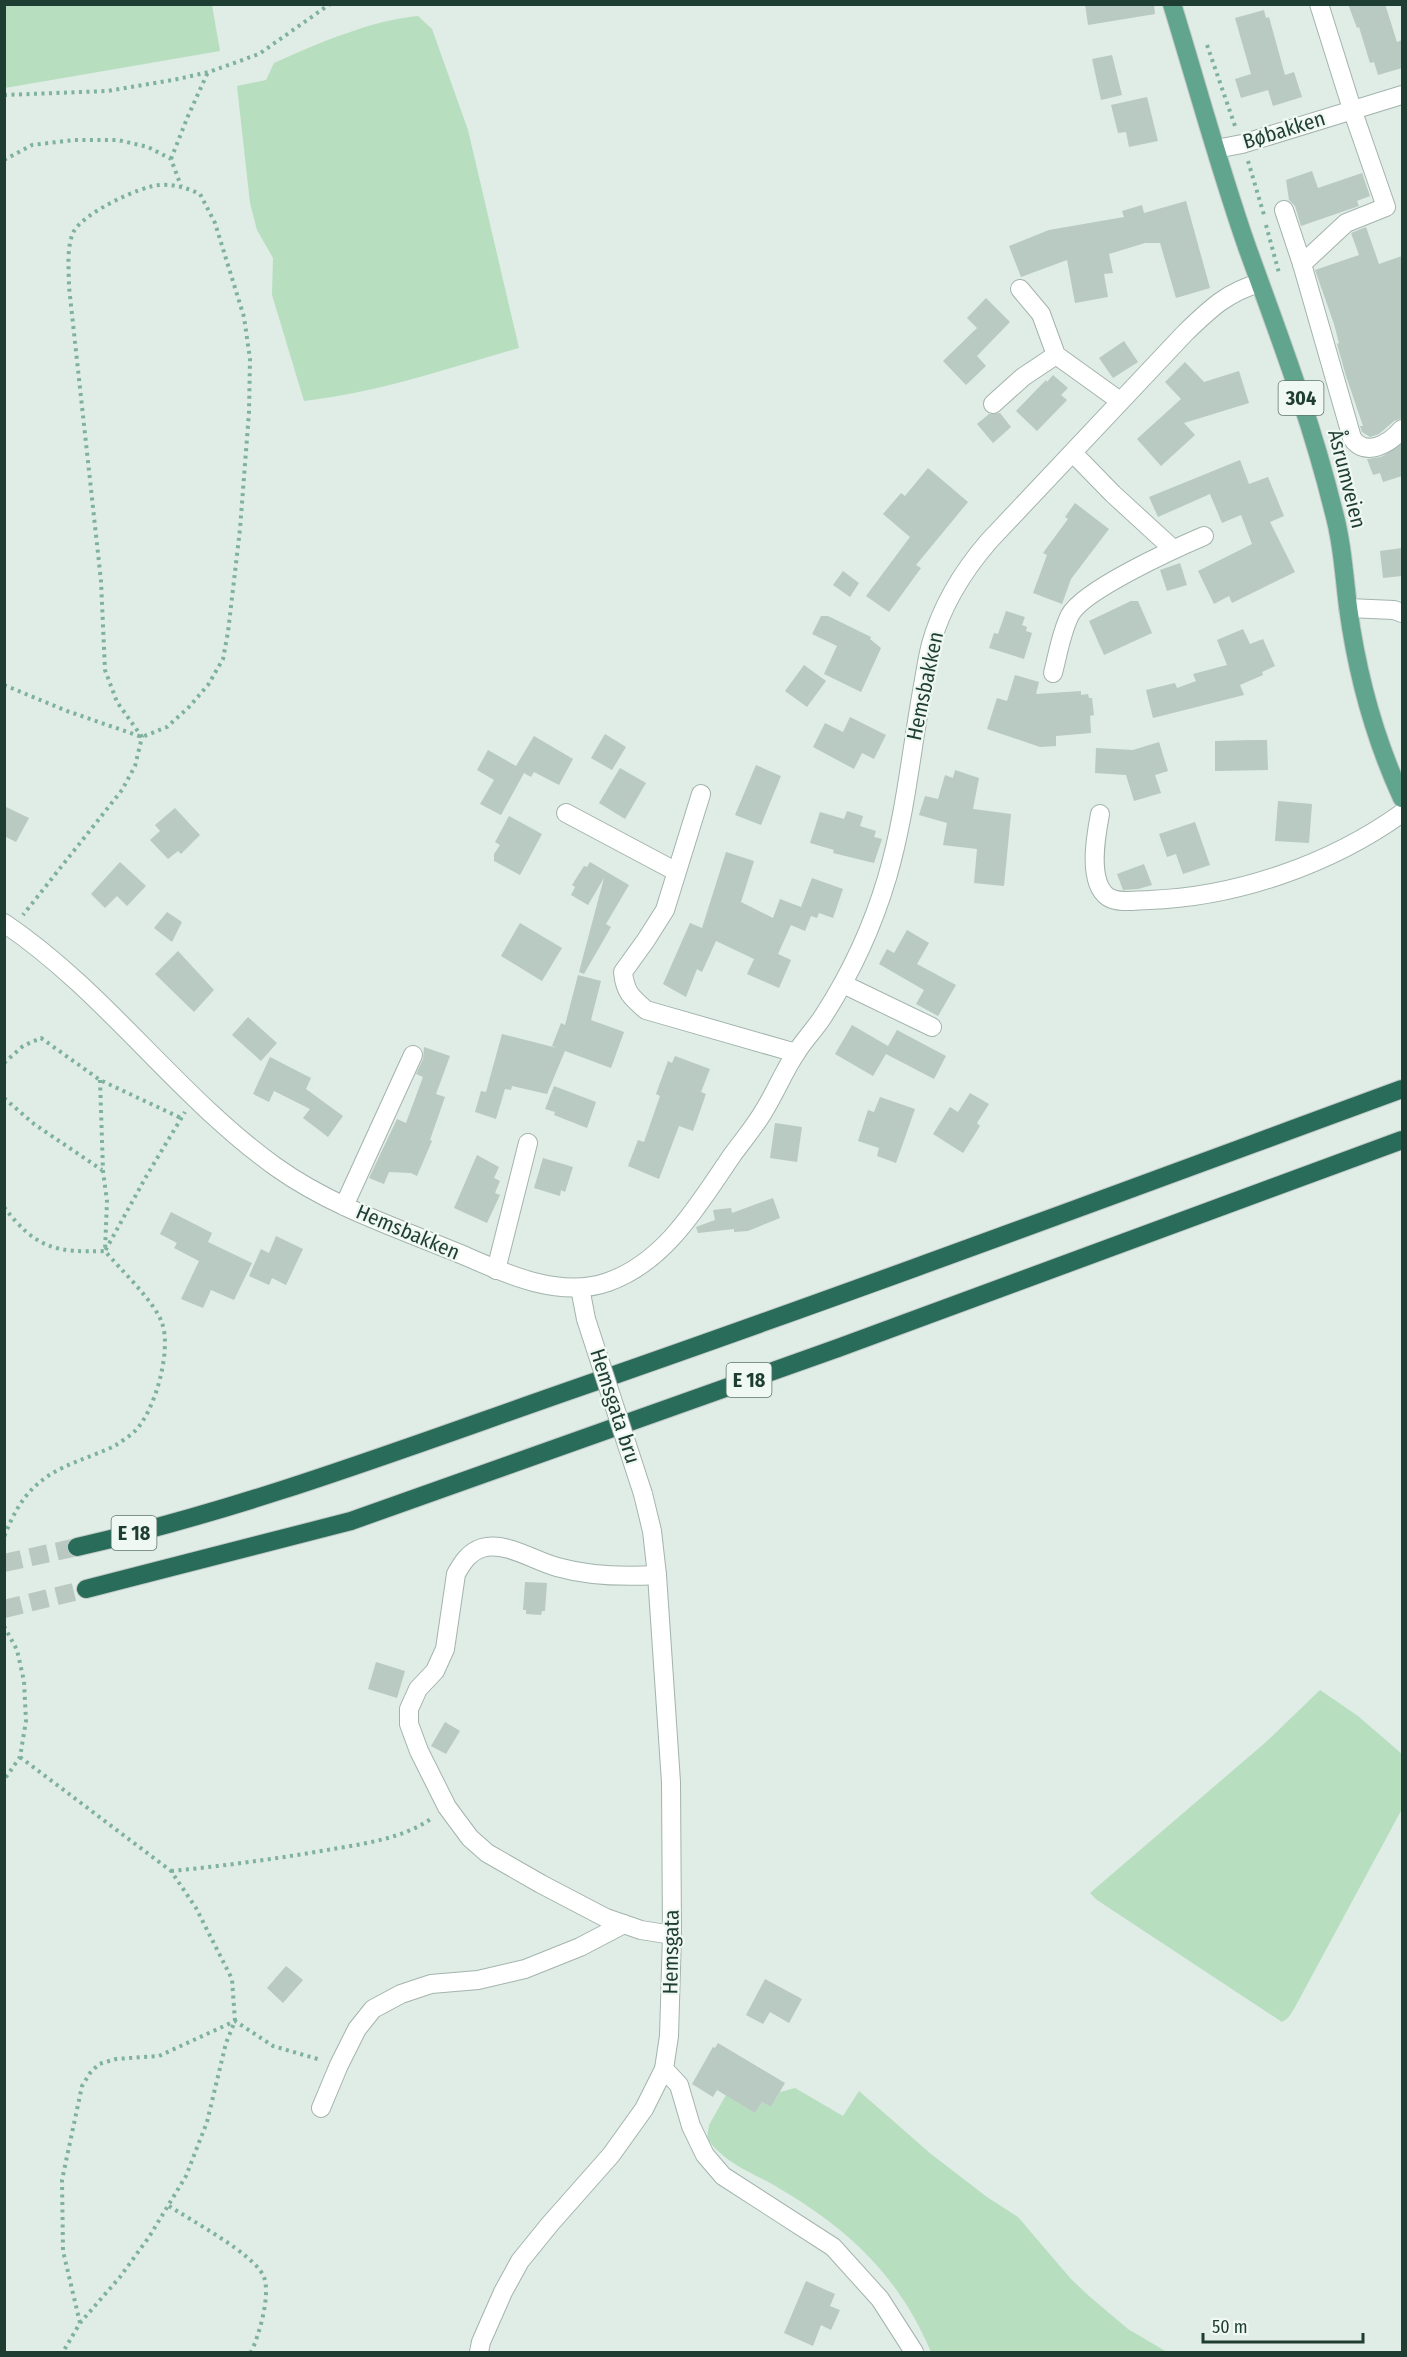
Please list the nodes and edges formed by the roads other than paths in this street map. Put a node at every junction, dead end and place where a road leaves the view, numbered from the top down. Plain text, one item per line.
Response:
1 (1172, 4) edge
2 (1320, 4) edge
3 (1402, 95) edge
4 (1352, 109) junction
5 (1216, 149) junction
6 (1284, 210) dead end
7 (1302, 264) junction
8 (1260, 283) junction
9 (1020, 289) dead end
10 (1056, 354) junction
11 (1120, 401) junction
12 (993, 404) dead end
13 (1402, 429) edge
14 (1073, 453) junction
15 (1204, 536) dead end
16 (1173, 549) junction
17 (1348, 608) junction
18 (1402, 613) edge
19 (1053, 673) dead end
20 (1396, 766) edge
21 (701, 794) dead end
22 (1402, 798) edge
23 (566, 813) dead end
24 (1402, 813) edge
25 (1100, 814) dead end
26 (675, 871) junction
27 (11, 923) edge
28 (843, 984) junction
29 (932, 1027) dead end
30 (796, 1053) junction
31 (413, 1055) dead end
32 (1402, 1089) edge
33 (1402, 1140) edge
34 (528, 1143) dead end
35 (344, 1206) junction
36 (496, 1270) junction
37 (580, 1288) junction
38 (643, 1494) joint
39 (76, 1547) tunnel mouth
40 (657, 1575) junction
41 (86, 1590) tunnel mouth
42 (624, 1924) junction
43 (672, 1935) junction
44 (664, 2069) junction
45 (321, 2108) dead end
46 (479, 2352) edge
47 (914, 2352) edge

1 - 5 main road, Åsrumveien / 304
2 - 4 street, Bøbakken
3 - 4 street, Bøbakken
4 - 5 street, Bøbakken
4 - 7 street, Bøbakken
5 - 8 main road, Åsrumveien / 304
6 - 7 street
7 - 13 street
8 - 11 street, Hemsbakken
8 - 17 main road, Åsrumveien / 304
9 - 10 street
10 - 11 street
10 - 12 street
11 - 14 street, Hemsbakken
14 - 16 street
14 - 28 street, Hemsbakken
15 - 16 street
16 - 19 street
17 - 18 street
17 - 20 main road, Åsrumveien / 304
20 - 22 main road, Åsrumveien / 304
21 - 26 street
23 - 26 street
24 - 25 street
26 - 30 street
27 - 35 street, Hemsbakken
28 - 29 street
28 - 30 street, Hemsbakken
30 - 37 street, Hemsbakken
31 - 35 street
32 - 39 highway, E 18
33 - 41 highway, E 18
34 - 36 street
35 - 36 street, Hemsbakken
36 - 37 street, Hemsbakken
37 - 38 street, Hemsgata bru, bridge
38 - 40 street, Hemsgata
40 - 42 street
40 - 43 street, Hemsgata
42 - 43 street
42 - 45 street
43 - 44 street, Hemsgata
44 - 46 street, Hemsgata
44 - 47 street

